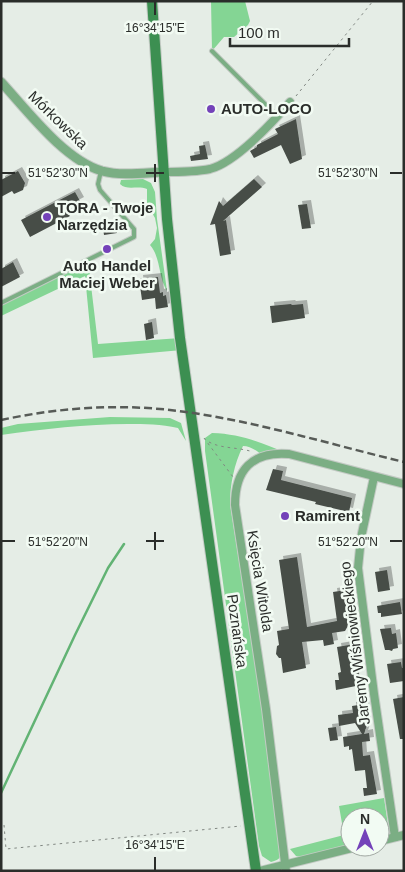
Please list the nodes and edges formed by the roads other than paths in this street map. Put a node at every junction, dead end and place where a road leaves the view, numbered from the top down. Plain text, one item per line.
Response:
1 (152, 1) edge
2 (212, 51) dead end
3 (1, 82) edge
4 (290, 102) road end
5 (278, 117) junction
6 (102, 171) junction
7 (163, 172) junction
8 (1, 303) edge
9 (374, 477) junction
10 (404, 484) edge
11 (404, 835) edge
12 (395, 837) junction
13 (390, 838) edge
14 (340, 852) edge
15 (286, 868) edge
16 (256, 871) edge
17 (260, 871) edge

1 - 7 main road, Poznańska
2 - 5 lane
3 - 6 street, Mórkowska
4 - 5 street
5 - 7 street
6 - 7 street, Mórkowska
6 - 8 lane
7 - 16 main road, Poznańska
9 - 10 street
9 - 12 street, Jaremy Wiśniowieckiego
9 - 15 street, Księcia Witolda
11 - 12 street
12 - 13 street
14 - 15 street
15 - 17 street

